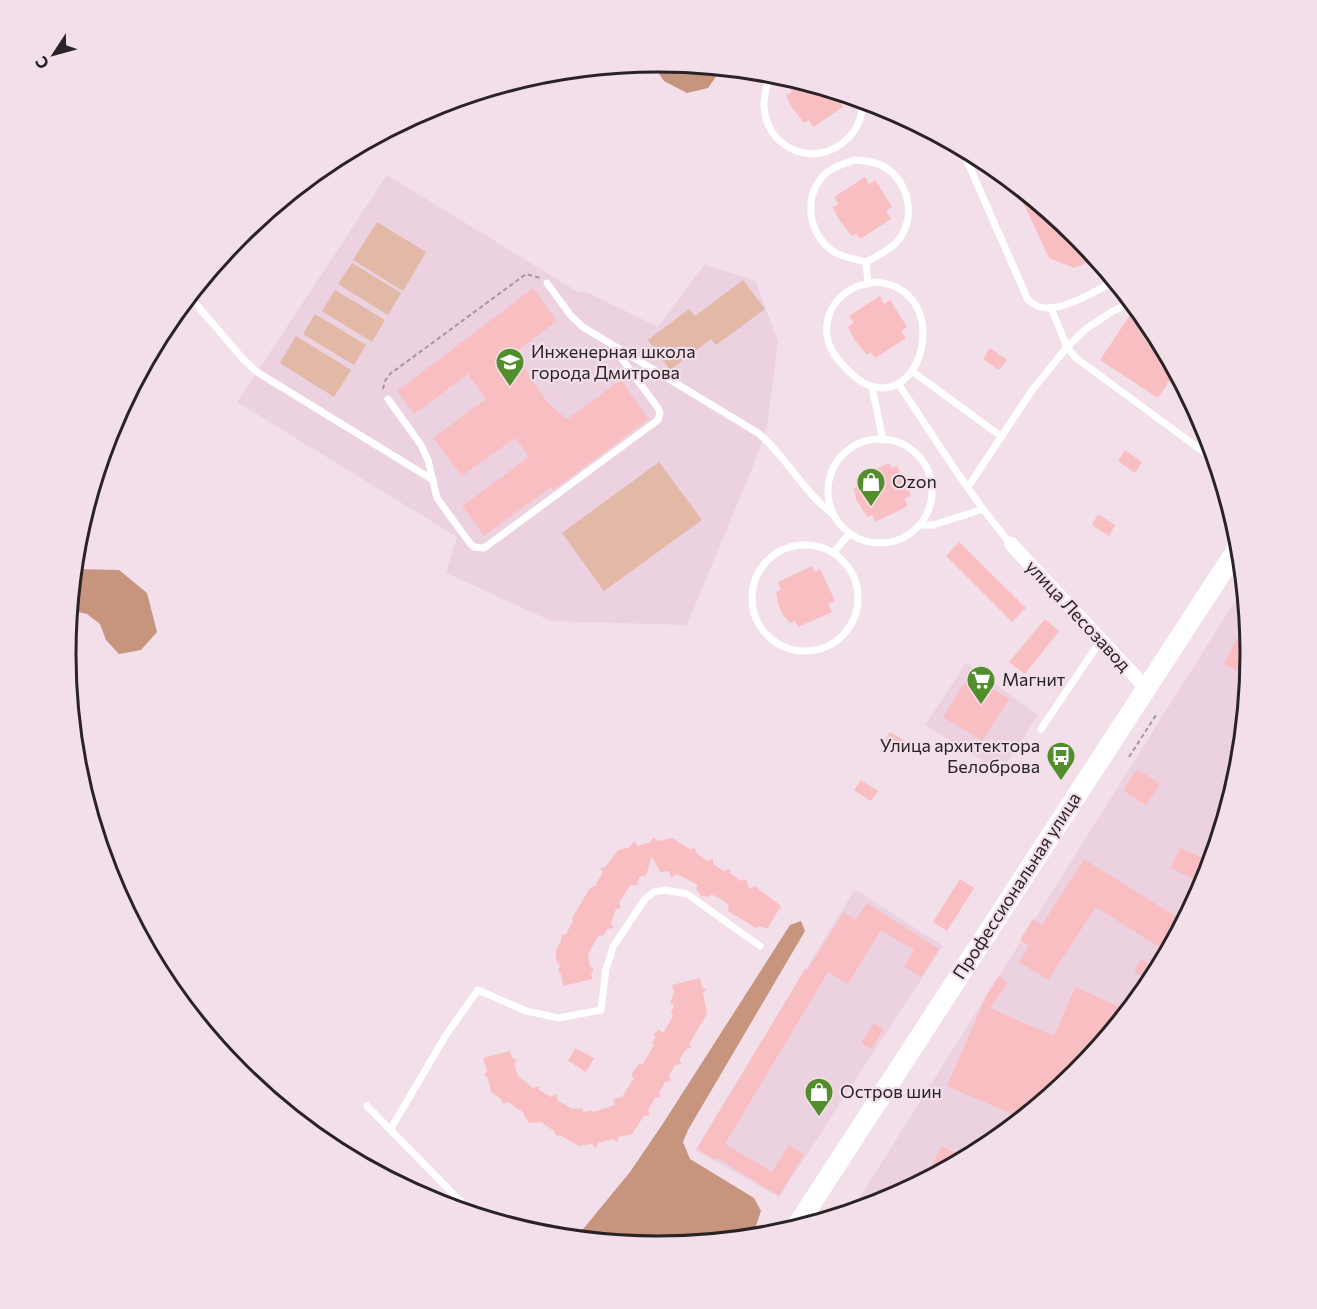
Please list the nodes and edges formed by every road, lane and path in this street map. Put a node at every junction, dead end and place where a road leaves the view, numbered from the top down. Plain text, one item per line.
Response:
1 (767, 82) edge
2 (863, 109) edge
3 (829, 151) junction
4 (967, 161) edge
5 (836, 165) junction
6 (866, 262) junction
7 (547, 283) joint
8 (868, 284) junction
9 (1108, 285) edge
10 (194, 302) edge
11 (1125, 306) edge
12 (1051, 308) junction
13 (611, 344) junction
14 (1067, 347) junction
15 (912, 371) junction
16 (899, 385) junction
17 (872, 387) junction
18 (388, 399) joint
19 (1002, 437) junction
20 (883, 440) junction
21 (1204, 451) edge
22 (433, 480) junction
23 (968, 487) junction
24 (981, 510) junction
25 (834, 515) junction
26 (921, 525) junction
27 (849, 534) junction
28 (1011, 544) joint
29 (833, 553) junction
30 (1232, 555) edge
31 (1101, 640) junction
32 (1146, 688) junction
33 (1156, 715) dead end
34 (1041, 729) dead end
35 (1129, 757) dead end
36 (760, 946) dead end
37 (367, 1106) dead end
38 (390, 1130) junction
39 (462, 1203) edge
40 (801, 1219) edge

1 - 3 lane
2 - 3 lane
3 - 5 lane
4 - 12 lane
5 - 6 lane
5 - 6 lane
6 - 8 lane
7 - 13 lane
7 - 18 path
8 - 15 lane
8 - 17 lane
9 - 12 lane
10 - 22 lane
11 - 14 lane
12 - 14 lane
13 - 22 lane
13 - 25 lane
14 - 19 lane
14 - 21 lane
15 - 16 lane
15 - 19 lane
16 - 17 lane
16 - 23 lane
17 - 20 lane
18 - 22 lane
19 - 23 lane
20 - 25 lane
20 - 26 lane
23 - 24 lane
24 - 26 lane
24 - 28 lane
25 - 27 lane
26 - 27 lane
27 - 29 lane
28 - 31 street, улица Лесозавод
29 - 29 lane
30 - 32 main road, Профессиональная улица
31 - 32 street, улица Лесозавод
31 - 34 lane
32 - 40 main road, Профессиональная улица
33 - 35 path
36 - 38 lane
37 - 38 lane
38 - 39 lane

